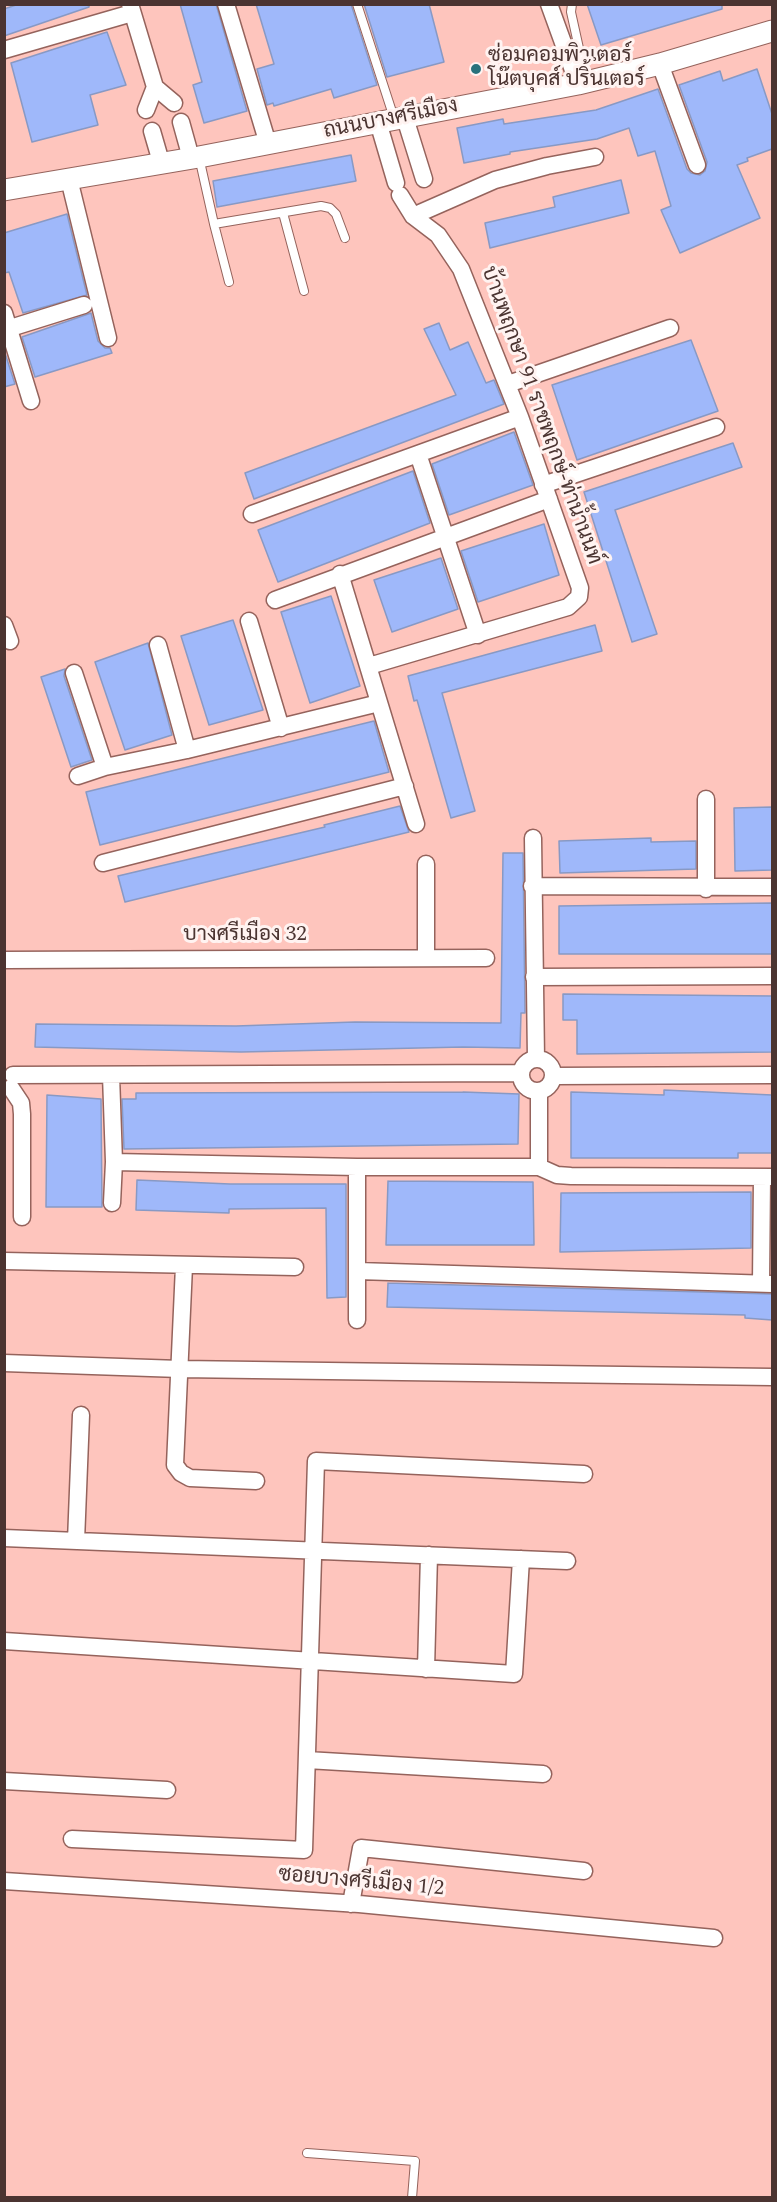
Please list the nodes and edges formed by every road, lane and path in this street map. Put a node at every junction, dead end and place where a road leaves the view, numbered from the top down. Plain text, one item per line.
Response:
1 (226, 4) edge
2 (357, 4) edge
3 (549, 4) edge
4 (572, 4) edge
5 (131, 9) edge
6 (772, 31) edge
7 (4, 50) edge
8 (660, 64) junction
9 (582, 83) junction
10 (155, 87) junction
11 (174, 103) dead end
12 (146, 110) dead end
13 (392, 120) junction
14 (181, 122) dead end
15 (152, 131) dead end
16 (268, 144) junction
17 (195, 157) junction
18 (595, 157) dead end
19 (161, 162) junction
20 (697, 165) dead end
21 (69, 179) junction
22 (4, 190) edge
23 (433, 208) junction
24 (283, 213) junction
25 (413, 216) junction
26 (214, 224) junction
27 (438, 235) junction
28 (345, 238) dead end
29 (229, 282) dead end
30 (304, 291) dead end
31 (84, 305) dead end
32 (6, 324) edge
33 (670, 328) dead end
34 (108, 338) dead end
35 (508, 384) junction
36 (31, 401) dead end
37 (520, 417) junction
38 (716, 427) dead end
39 (418, 454) junction
40 (546, 492) junction
41 (252, 514) dead end
42 (446, 536) junction
43 (340, 574) junction
44 (274, 600) dead end
45 (249, 621) dead end
46 (4, 624) edge
47 (478, 635) junction
48 (10, 641) dead end
49 (158, 645) dead end
50 (369, 666) junction
51 (74, 673) dead end
52 (379, 703) junction
53 (281, 728) junction
54 (187, 750) junction
55 (105, 767) junction
56 (78, 776) dead end
57 (405, 786) junction
58 (706, 799) dead end
59 (416, 824) dead end
60 (533, 838) dead end
61 (103, 862) dead end
62 (426, 864) dead end
63 (532, 886) junction
64 (772, 887) edge
65 (706, 889) junction
66 (426, 958) junction
67 (486, 958) dead end
68 (4, 960) edge
69 (772, 976) edge
70 (534, 977) junction
71 (536, 1059) junction
72 (520, 1072) junction
73 (111, 1075) junction
74 (772, 1075) edge
75 (554, 1076) junction
76 (8, 1080) edge
77 (539, 1092) junction
78 (114, 1162) junction
79 (357, 1167) junction
80 (539, 1167) junction
81 (767, 1177) edge
82 (112, 1203) dead end
83 (22, 1217) dead end
84 (4, 1261) edge
85 (184, 1266) junction
86 (295, 1267) dead end
87 (358, 1271) junction
88 (767, 1283) edge
89 (357, 1320) dead end
90 (4, 1363) edge
91 (180, 1369) junction
92 (772, 1377) edge
93 (81, 1415) dead end
94 (584, 1474) dead end
95 (256, 1481) dead end
96 (4, 1538) edge
97 (76, 1541) junction
98 (314, 1550) junction
99 (429, 1555) junction
100 (521, 1559) junction
101 (567, 1561) dead end
102 (4, 1641) edge
103 (310, 1661) junction
104 (426, 1669) junction
105 (307, 1760) junction
106 (543, 1774) dead end
107 (4, 1781) edge
108 (167, 1790) dead end
109 (72, 1839) dead end
110 (584, 1871) dead end
111 (4, 1881) edge
112 (351, 1904) junction
113 (714, 1938) dead end
114 (308, 2153) dead end
115 (412, 2198) edge

1 - 16 street
2 - 13 lane
3 - 9 street
4 - 9 lane
5 - 7 street
5 - 10 street
6 - 8 street, ถนนบางศรีเมือง
8 - 9 street, ถนนบางศรีเมือง
8 - 20 street
9 - 13 street, ถนนบางศรีเมือง
10 - 11 street
10 - 12 street
13 - 16 street, ถนนบางศรีเมือง
13 - 23 street
13 - 25 street, บ้านพฤกษา 91 ราชพฤกษ์-ท่าน้ำนนท์
14 - 17 street
15 - 19 street
16 - 17 street, ถนนบางศรีเมือง
17 - 19 street, ถนนบางศรีเมือง
17 - 26 lane
18 - 23 street
19 - 21 street, ถนนบางศรีเมือง
21 - 22 street, ถนนบางศรีเมือง
21 - 34 street
23 - 25 street
23 - 27 street
24 - 26 lane
24 - 28 lane
24 - 30 lane
25 - 27 street, บ้านพฤกษา 91 ราชพฤกษ์-ท่าน้ำนนท์
26 - 29 lane
27 - 35 street, บ้านพฤกษา 91 ราชพฤกษ์-ท่าน้ำนนท์
31 - 32 street
32 - 36 street
33 - 35 street
35 - 37 street, บ้านพฤกษา 91 ราชพฤกษ์-ท่าน้ำนนท์
37 - 39 street
37 - 40 street, บ้านพฤกษา 91 ราชพฤกษ์-ท่าน้ำนนท์
38 - 40 street
39 - 41 street
39 - 42 street
40 - 42 street
40 - 47 street, บ้านพฤกษา 91 ราชพฤกษ์-ท่าน้ำนนท์
42 - 43 street
42 - 47 street
43 - 44 street
43 - 50 street
45 - 53 street
46 - 48 street
47 - 50 street
49 - 54 street
50 - 52 street
51 - 55 street
52 - 53 street
52 - 57 street
53 - 54 street
54 - 55 street
55 - 56 street
57 - 59 street
57 - 61 street
58 - 65 street
60 - 63 street
62 - 66 street
63 - 65 street
63 - 70 street
64 - 65 street
66 - 67 street, บางศรีเมือง 32
66 - 68 street, บางศรีเมือง 32
69 - 70 street
70 - 71 street
71 - 72 street
71 - 75 street
72 - 73 street
72 - 77 street
73 - 76 street
73 - 78 street
74 - 75 street
75 - 77 street
76 - 83 street
77 - 80 street
78 - 79 street
78 - 82 street
79 - 80 street
79 - 87 street
80 - 81 street
81 - 88 street
84 - 85 street
85 - 86 street
85 - 91 street
87 - 88 street
87 - 89 street
90 - 91 street
91 - 92 street
91 - 95 street
93 - 97 street
94 - 98 street
96 - 97 street
97 - 98 street
98 - 99 street
98 - 103 street
99 - 100 street
99 - 104 street
100 - 101 street
100 - 104 street
102 - 103 street
103 - 104 street
103 - 105 street
105 - 106 street
105 - 109 street
107 - 108 street
110 - 112 street
111 - 112 street, ซอยบางศรีเมือง 1/2
112 - 113 street, ซอยบางศรีเมือง 1/2
114 - 115 lane

